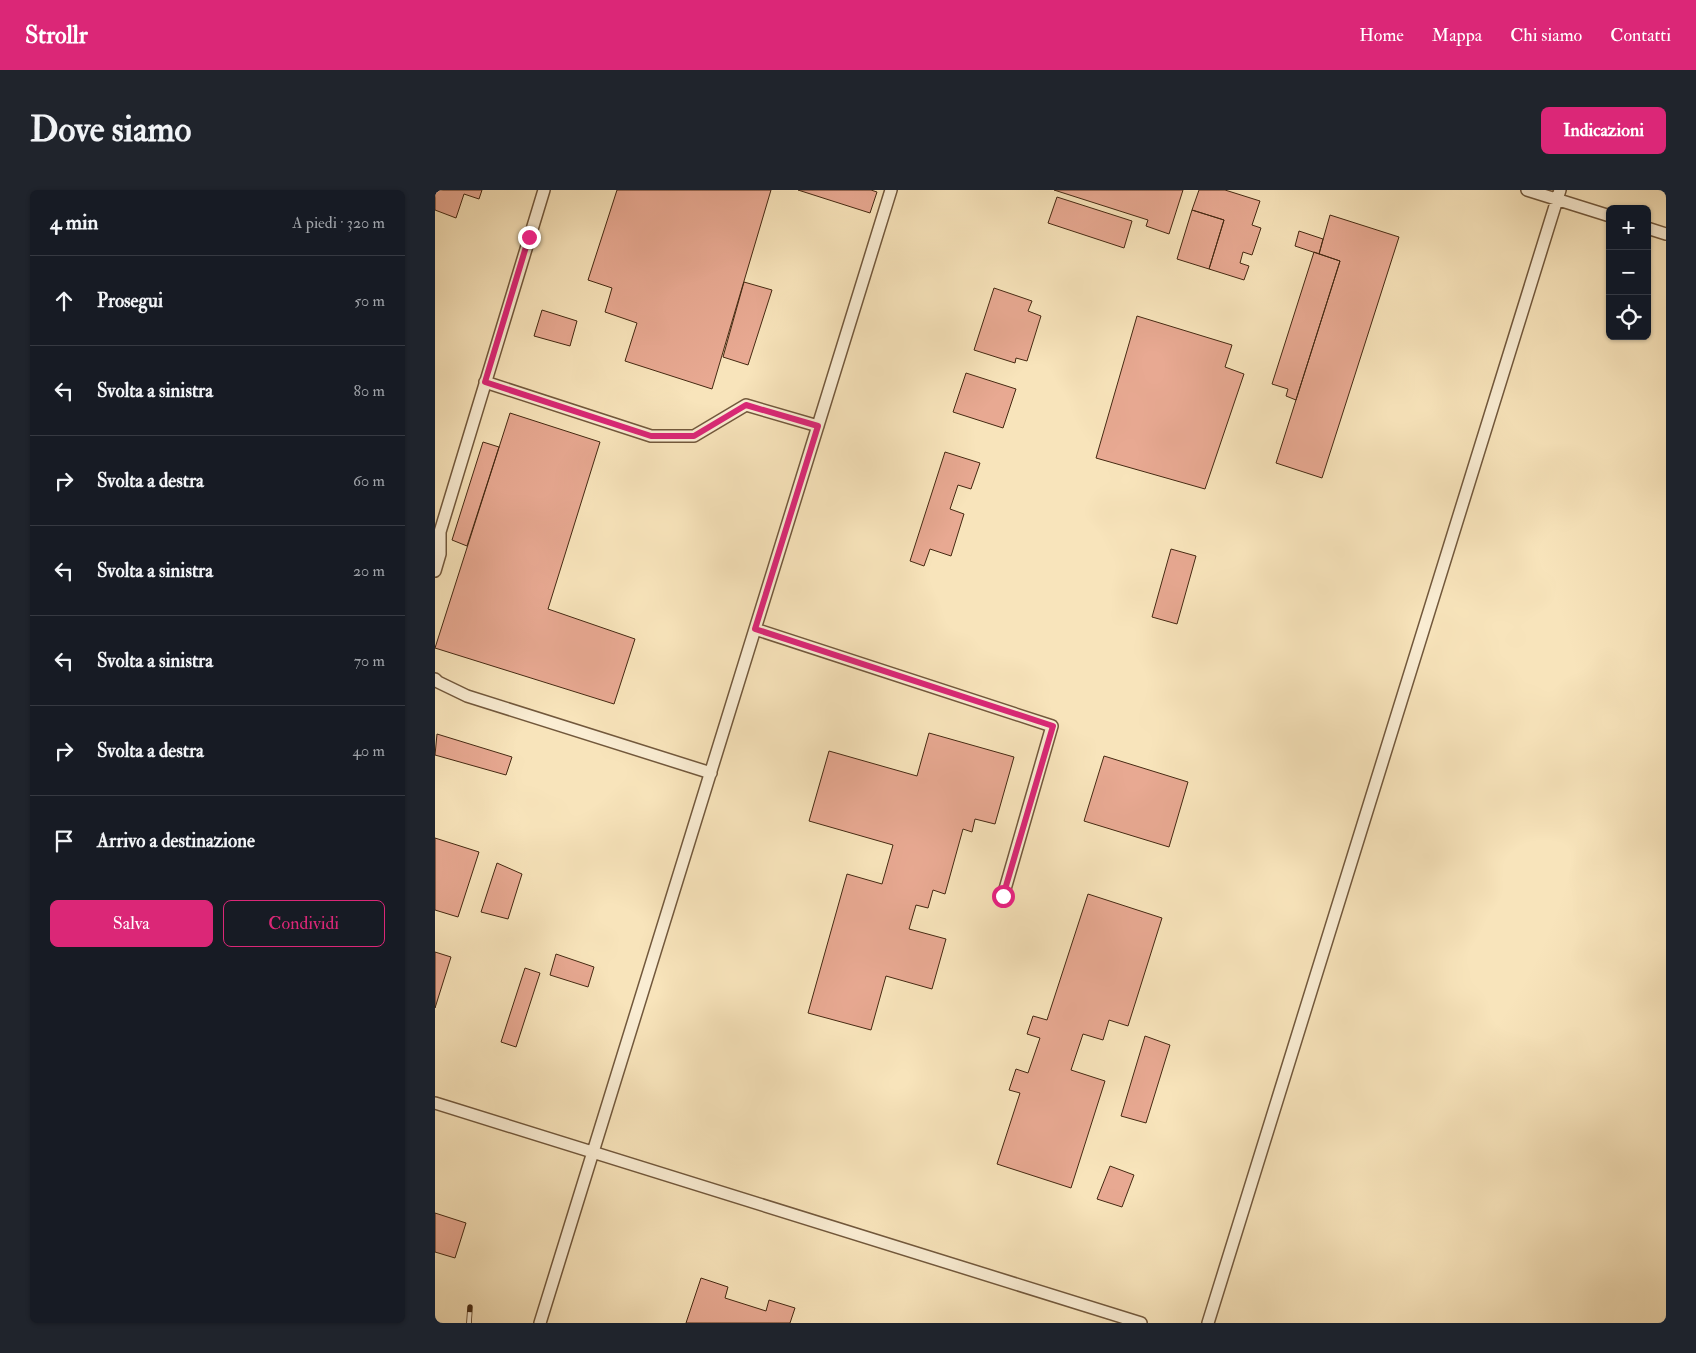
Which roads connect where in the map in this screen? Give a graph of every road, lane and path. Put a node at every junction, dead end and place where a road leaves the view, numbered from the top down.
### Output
1 (544, 190) edge
2 (891, 190) edge
3 (1527, 190) edge
4 (1559, 195) edge
5 (1606, 214) edge
6 (1651, 229) edge
7 (1666, 234) edge
8 (485, 382) junction
9 (818, 426) junction
10 (437, 531) edge
11 (435, 571) edge
12 (755, 629) junction
13 (435, 679) edge
14 (711, 773) junction
15 (1003, 896) dead end
16 (435, 1103) edge
17 (593, 1152) junction
18 (540, 1323) edge
19 (1141, 1323) edge
20 (1208, 1323) edge

1 - 8 lane
2 - 9 lane
3 - 4 lane
4 - 5 lane
4 - 20 lane
6 - 7 lane
8 - 9 lane
8 - 10 lane
9 - 12 lane
10 - 11 lane
12 - 14 lane
12 - 15 lane
13 - 14 lane
14 - 17 lane
16 - 17 lane
17 - 18 lane
17 - 19 lane

